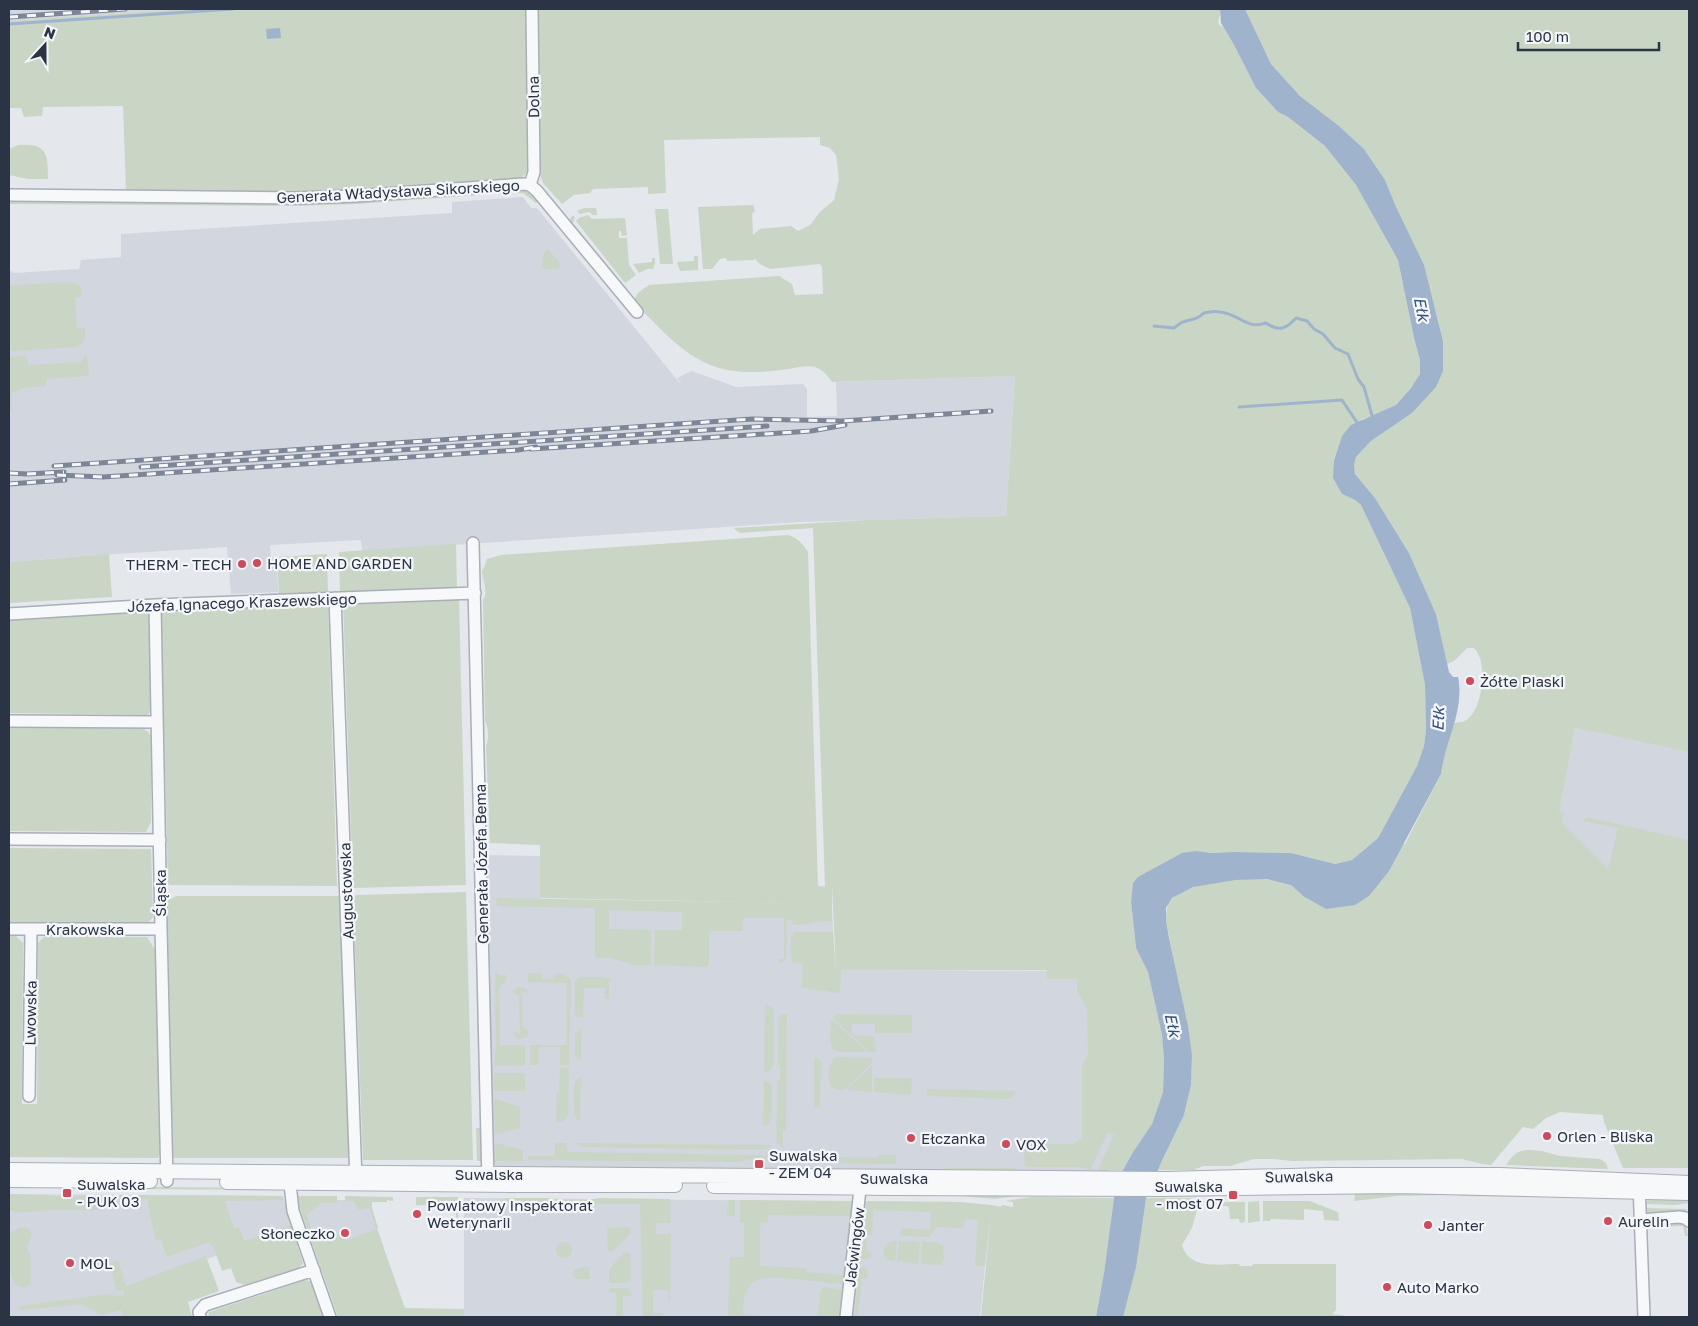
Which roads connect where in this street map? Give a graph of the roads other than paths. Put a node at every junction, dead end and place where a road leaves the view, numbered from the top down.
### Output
1 (532, 9) edge
2 (530, 185) junction
3 (9, 195) edge
4 (637, 312) dead end
5 (473, 544) dead end
6 (475, 593) junction
7 (335, 598) junction
8 (155, 605) junction
9 (9, 614) edge
10 (9, 721) edge
11 (157, 722) junction
12 (9, 839) edge
13 (160, 840) junction
14 (9, 929) edge
15 (31, 929) junction
16 (161, 929) junction
17 (29, 1096) dead end
18 (9, 1170) edge
19 (167, 1176) junction
20 (289, 1178) junction
21 (356, 1178) junction
22 (488, 1179) junction
23 (9, 1180) edge
24 (861, 1182) junction
25 (1689, 1183) edge
26 (1639, 1186) junction
27 (1689, 1193) edge
28 (1640, 1220) junction
29 (1689, 1221) edge
30 (314, 1270) junction
31 (200, 1317) edge
32 (330, 1317) edge
33 (846, 1317) edge
34 (1644, 1317) edge

1 - 2 street, Dolna
2 - 3 street, Generała Władysława Sikorskiego
2 - 4 street, Generała Władysława Sikorskiego
5 - 6 street, Generała Józefa Bema
6 - 7 street, Józefa Ignacego Kraszewskiego
6 - 22 street, Generała Józefa Bema
7 - 8 street, Józefa Ignacego Kraszewskiego
7 - 21 street, Augustowska
8 - 9 street, Józefa Ignacego Kraszewskiego
8 - 11 street, Śląska
10 - 11 street
11 - 13 street, Śląska
12 - 13 street
13 - 16 street, Śląska
14 - 15 street, Krakowska
15 - 16 street, Krakowska
15 - 17 street, Lwowska
16 - 19 street, Śląska
18 - 19 street, Suwalska
19 - 20 street, Suwalska
19 - 23 street, Suwalska
20 - 21 street, Suwalska
20 - 30 street
21 - 22 street, Suwalska
22 - 24 street, Suwalska
24 - 26 street, Suwalska
24 - 33 street, Jaćwingów
25 - 26 street, Suwalska
26 - 27 street, Suwalska
26 - 28 street
28 - 29 street
28 - 34 street
30 - 31 street
30 - 32 street

